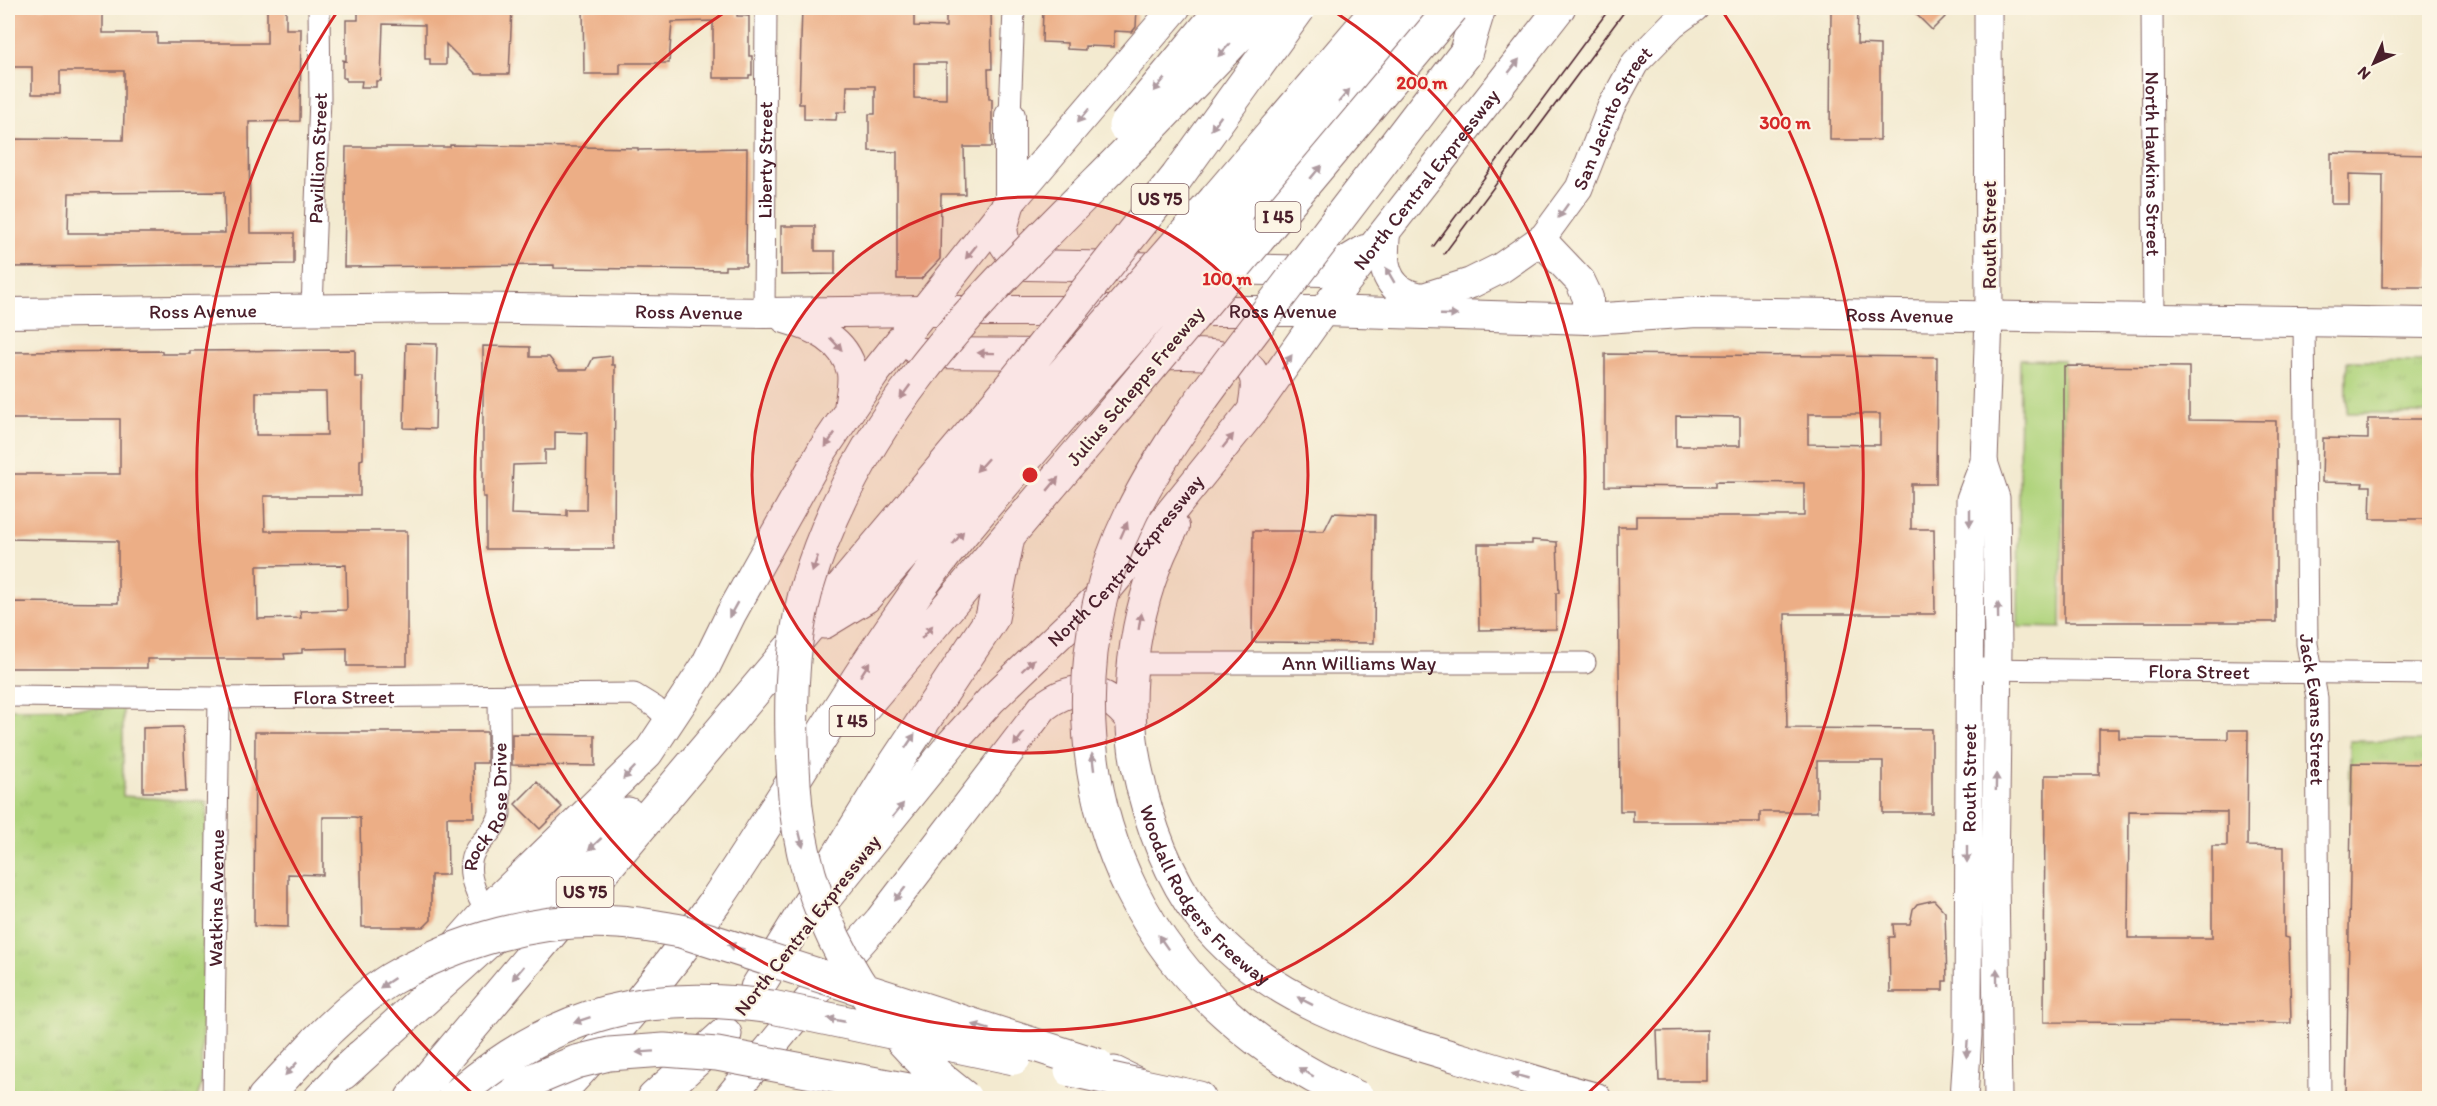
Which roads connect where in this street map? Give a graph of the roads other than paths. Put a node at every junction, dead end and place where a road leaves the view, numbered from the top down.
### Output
1 (319, 8) edge
2 (766, 8) edge
3 (1014, 8) edge
4 (1174, 8) edge
5 (1223, 8) edge
6 (1264, 8) edge
7 (1299, 8) edge
8 (1380, 8) edge
9 (1417, 8) edge
10 (1452, 8) edge
11 (1479, 8) edge
12 (1560, 8) edge
13 (1695, 8) edge
14 (1988, 8) edge
15 (2152, 8) edge
16 (1010, 116) junction
17 (1061, 142) junction
18 (1010, 202) junction
19 (1226, 209) junction
20 (1380, 238) junction
21 (1541, 240) junction
22 (1425, 299) junction
23 (980, 302) junction
24 (312, 308) junction
25 (924, 311) junction
26 (1323, 311) junction
27 (8, 313) edge
28 (764, 313) junction
29 (1369, 313) junction
30 (1989, 317) junction
31 (1588, 319) junction
32 (2154, 320) junction
33 (2304, 322) junction
34 (2430, 323) edge
35 (874, 374) junction
36 (1035, 404) junction
37 (1253, 410) junction
38 (849, 411) junction
39 (1984, 462) junction
40 (1204, 471) junction
41 (1009, 536) junction
42 (1134, 663) junction
43 (1585, 663) dead end
44 (1969, 669) junction
45 (1998, 669) junction
46 (2312, 674) junction
47 (2430, 674) edge
48 (758, 686) junction
49 (8, 696) edge
50 (499, 696) junction
51 (219, 698) junction
52 (1130, 719) junction
53 (670, 721) junction
54 (750, 849) junction
55 (486, 911) junction
56 (757, 987) junction
57 (725, 1034) junction
58 (343, 1073) junction
59 (1139, 1085) junction
60 (458, 1095) edge
61 (213, 1098) edge
62 (264, 1098) edge
63 (320, 1098) edge
64 (412, 1098) edge
65 (554, 1098) edge
66 (654, 1098) edge
67 (677, 1098) edge
68 (729, 1098) edge
69 (951, 1098) edge
70 (965, 1098) edge
71 (1198, 1098) edge
72 (1358, 1098) edge
73 (1596, 1098) edge
74 (1964, 1098) edge
75 (1998, 1098) edge
76 (2320, 1098) edge

1 - 24 street, Pavillion Street
2 - 28 street, Liberty Street
3 - 16 street
4 -> 17 main road
5 -> 23 highway, bridge
6 -> 23 highway, bridge
7 -> 36 highway, US 75, bridge
8 - 19 highway
19 -> 9 highway
41 -> 10 highway, Julius Schepps Freeway / I 45, bridge
72 -> 11 highway, bridge
20 -> 12 main road, North Central Expressway
13 -> 21 street, San Jacinto Street
14 - 30 street, Routh Street
15 - 32 street, North Hawkins Street
16 - 17 main road
16 - 18 main road
17 - 18 main road
18 - 20 main road
18 -> 25 main road
19 - 36 highway, bridge
22 -> 20 main road
20 - 26 main road, North Central Expressway
21 - 22 main road, Ross Avenue
21 - 31 main road
22 - 29 main road, Ross Avenue
23 -> 70 highway, bridge
24 - 27 main road, Ross Avenue
24 - 28 main road, Ross Avenue
25 - 26 main road, Ross Avenue
25 - 28 main road, Ross Avenue
25 - 35 main road
26 - 29 main road, Ross Avenue
37 -> 26 main road, North Central Expressway
28 -> 38 main road
29 -> 31 main road, Ross Avenue
30 - 31 main road, Ross Avenue
30 - 32 main road, Ross Avenue
30 - 39 street, Routh Street
32 - 33 main road, Ross Avenue
33 - 34 main road, Ross Avenue
33 - 46 street, Jack Evans Street
37 -> 35 main road
35 - 38 main road
36 -> 48 highway, US 75
54 -> 36 highway
40 -> 37 main road, North Central Expressway
38 -> 53 main road
39 -> 44 street, Routh Street
45 -> 39 street, Routh Street
42 -> 40 main road, Woodall Rodgers Freeway
56 -> 40 main road, North Central Expressway
54 -> 41 highway, Julius Schepps Freeway / I 45
56 -> 41 highway
42 - 43 street, Ann Williams Way
42 - 52 main road, Woodall Rodgers Freeway
44 - 45 street, Flora Street
44 -> 74 street, Routh Street
45 - 46 street, Flora Street
75 -> 45 street, Routh Street
46 - 47 street, Flora Street
46 - 76 street, Jack Evans Street
48 -> 58 highway
48 -> 64 highway, US 75
49 - 51 street, Flora Street
50 - 51 street, Flora Street
50 - 53 street, Flora Street
50 - 55 street, Rock Rose Drive
51 - 61 street, Watkins Avenue
52 -> 68 main road
73 -> 52 main road, Woodall Rodgers Freeway
53 -> 55 main road
54 - 65 highway
55 - 58 main road
56 - 57 main road, North Central Expressway
57 - 66 highway
57 - 67 main road, North Central Expressway
58 - 63 main road
59 -> 60 highway, bridge
59 -> 62 highway, bridge
59 - 71 highway
69 -> 60 highway, bridge

